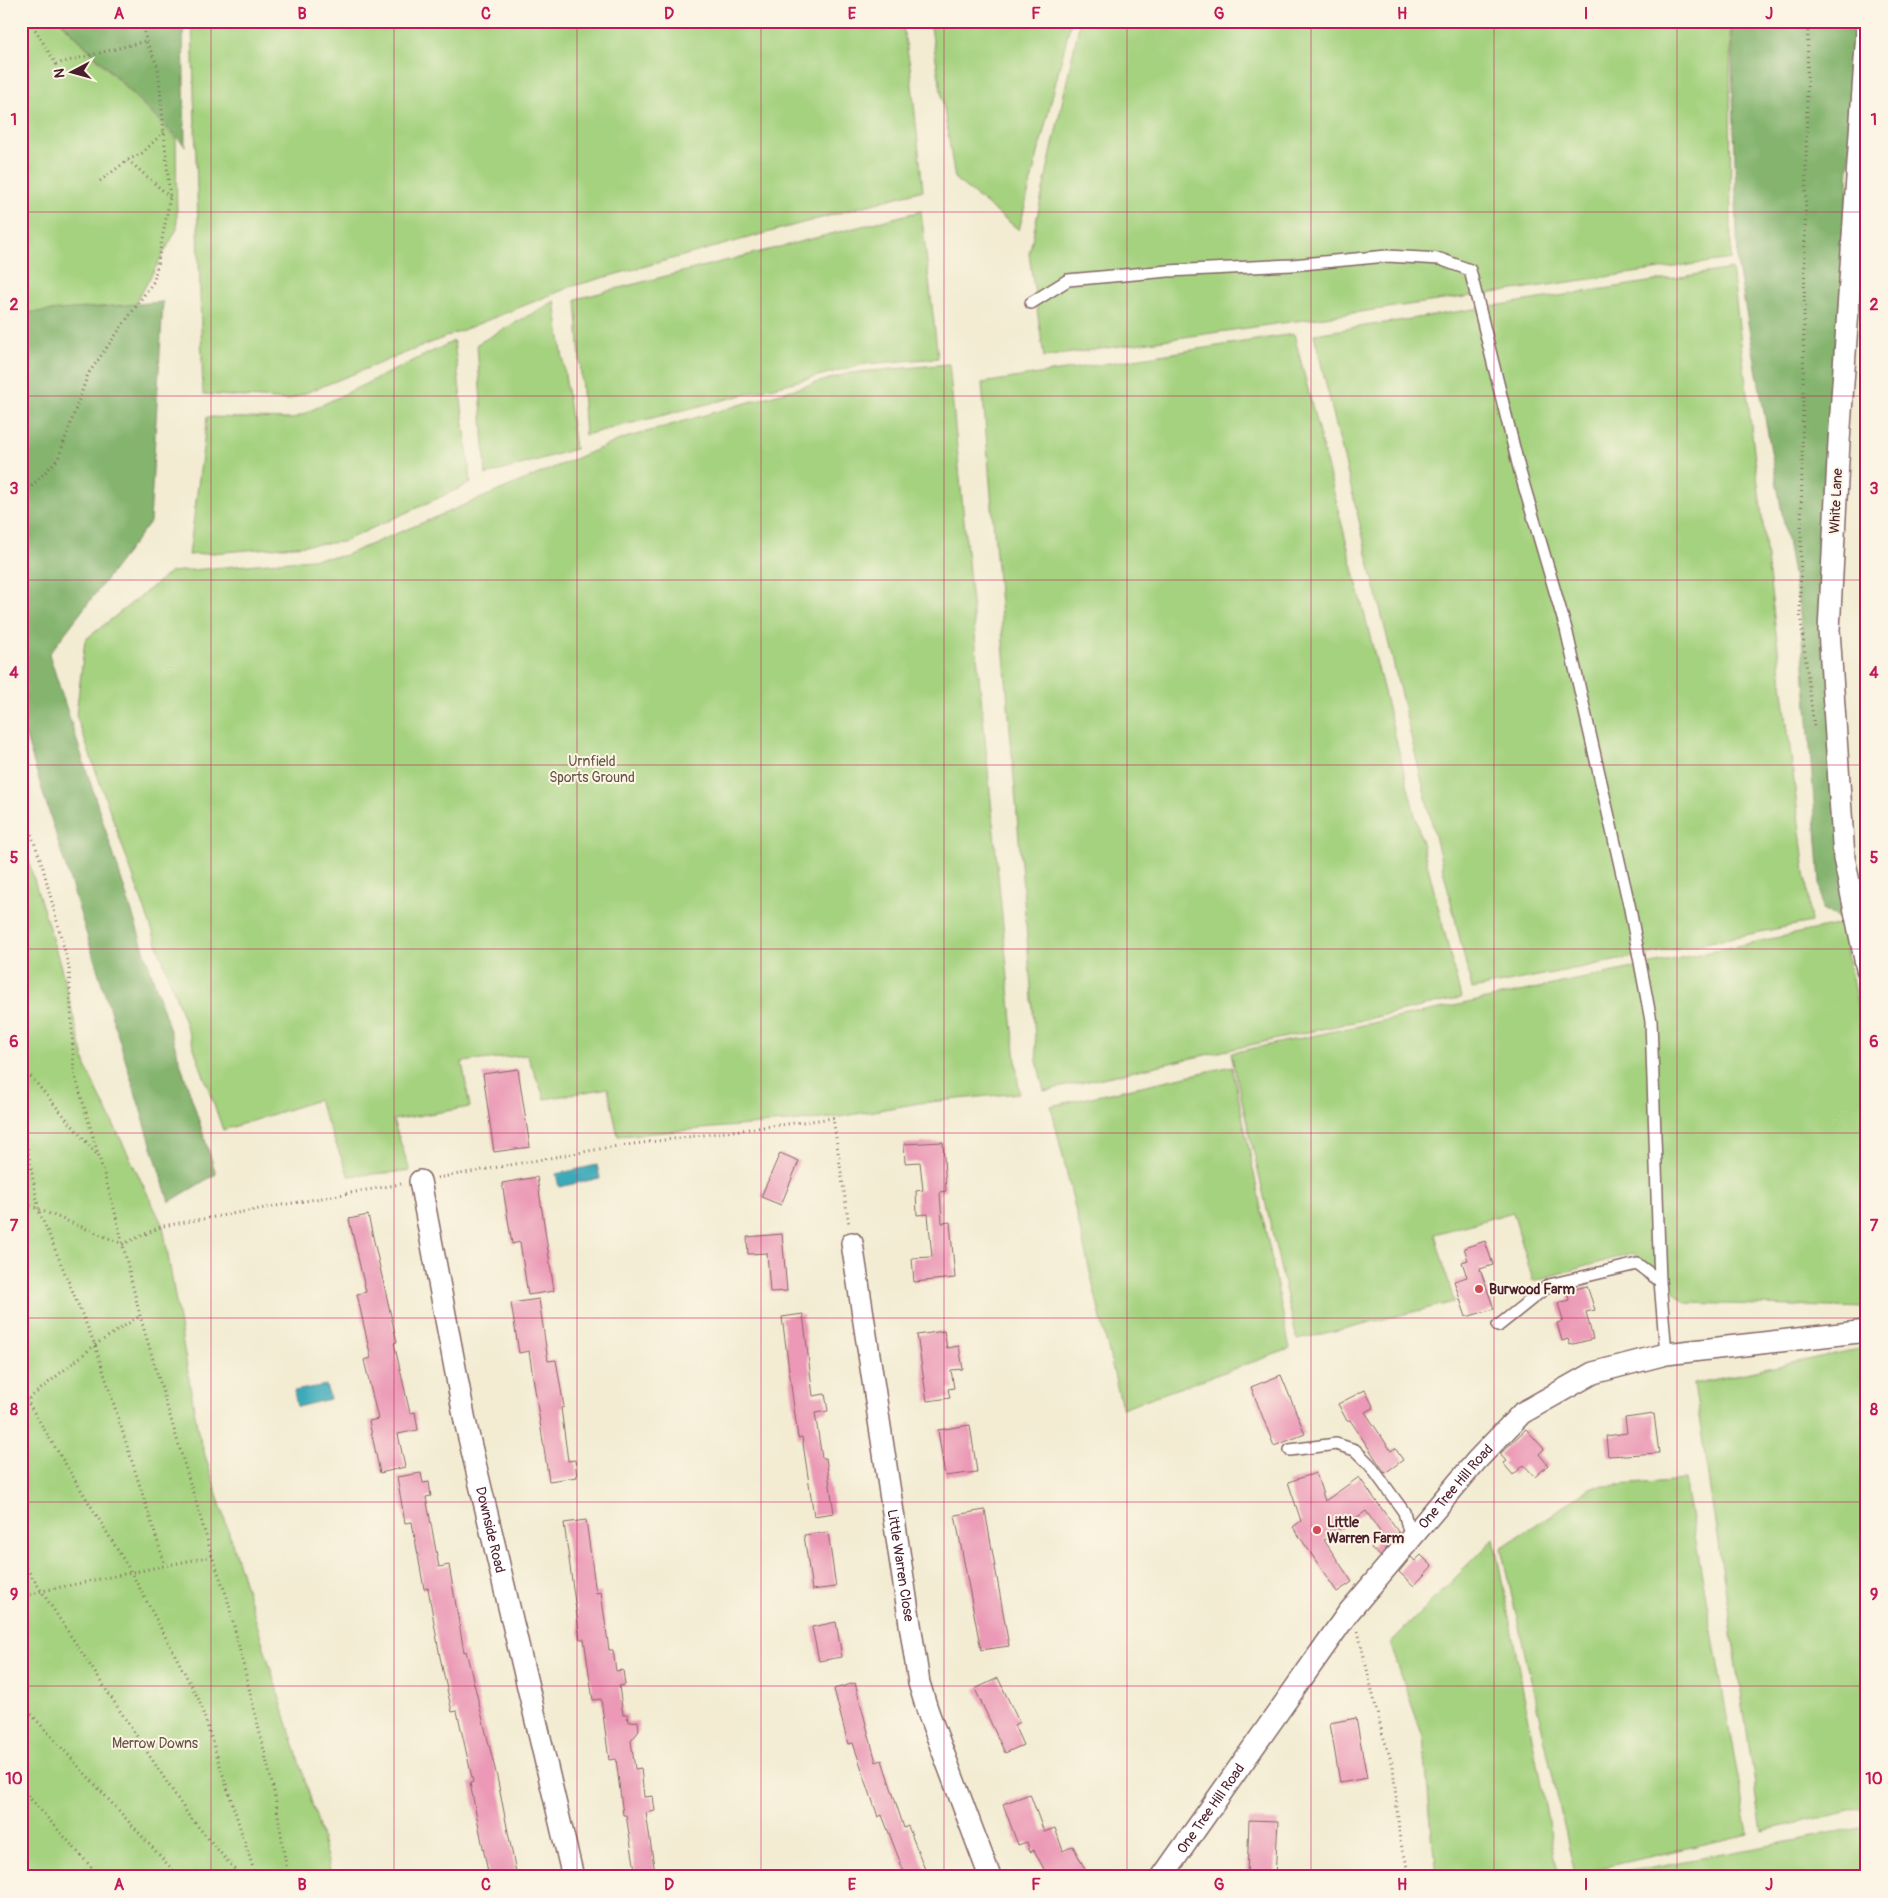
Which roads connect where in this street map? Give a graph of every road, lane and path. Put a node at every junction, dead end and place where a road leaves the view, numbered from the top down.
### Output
1 (30, 21) edge
2 (143, 21) edge
3 (1808, 21) edge
4 (1867, 31) edge
5 (146, 41) junction
6 (164, 132) junction
7 (128, 160) junction
8 (100, 181) dead end
9 (170, 198) junction
10 (1031, 303) dead end
11 (21, 497) edge
12 (1815, 735) dead end
13 (21, 806) edge
14 (1867, 969) edge
15 (21, 1065) edge
16 (21, 1114) edge
17 (100, 1159) junction
18 (420, 1181) junction
19 (21, 1202) edge
20 (40, 1211) junction
21 (852, 1243) joint
22 (123, 1244) junction
23 (1660, 1281) junction
24 (140, 1316) junction
25 (1498, 1326) dead end
26 (1867, 1332) edge
27 (95, 1345) junction
28 (1666, 1354) junction
29 (21, 1391) edge
30 (26, 1401) junction
31 (21, 1411) edge
32 (1290, 1450) dead end
33 (1411, 1539) junction
34 (212, 1556) junction
35 (21, 1560) edge
36 (165, 1565) junction
37 (131, 1572) junction
38 (42, 1591) junction
39 (21, 1598) edge
40 (1348, 1613) junction
41 (21, 1703) edge
42 (29, 1712) junction
43 (21, 1716) edge
44 (21, 1788) edge
45 (100, 1877) edge
46 (179, 1877) edge
47 (241, 1877) edge
48 (256, 1877) edge
49 (288, 1877) edge
50 (572, 1877) edge
51 (990, 1877) edge
52 (1162, 1877) edge
53 (1410, 1877) edge

1 - 5 path
2 - 5 path
3 - 12 path
4 - 14 street, White Lane
5 - 6 path
6 - 7 path
6 - 9 path
7 - 8 path
7 - 9 path
9 - 11 path
10 - 23 lane
13 - 17 path
15 - 17 path
16 - 20 path
17 - 22 path
18 - 21 path
18 - 22 path
18 - 50 street, Downside Road
19 - 20 path
20 - 22 path
20 - 27 path
21 - 51 street, Little Warren Close
22 - 24 path
23 - 25 lane
23 - 28 lane
24 - 27 path
24 - 34 path
26 - 28 street, One Tree Hill Road
27 - 30 path
27 - 36 path
28 - 33 street, One Tree Hill Road
29 - 30 path
30 - 31 path
30 - 37 path
32 - 33 lane
33 - 40 street, One Tree Hill Road
34 - 36 path
34 - 49 path
35 - 38 path
36 - 37 path
37 - 38 path
37 - 48 path
38 - 39 path
38 - 47 path
40 - 52 street, One Tree Hill Road
40 - 53 path
41 - 42 path
42 - 43 path
42 - 46 path
44 - 45 path

